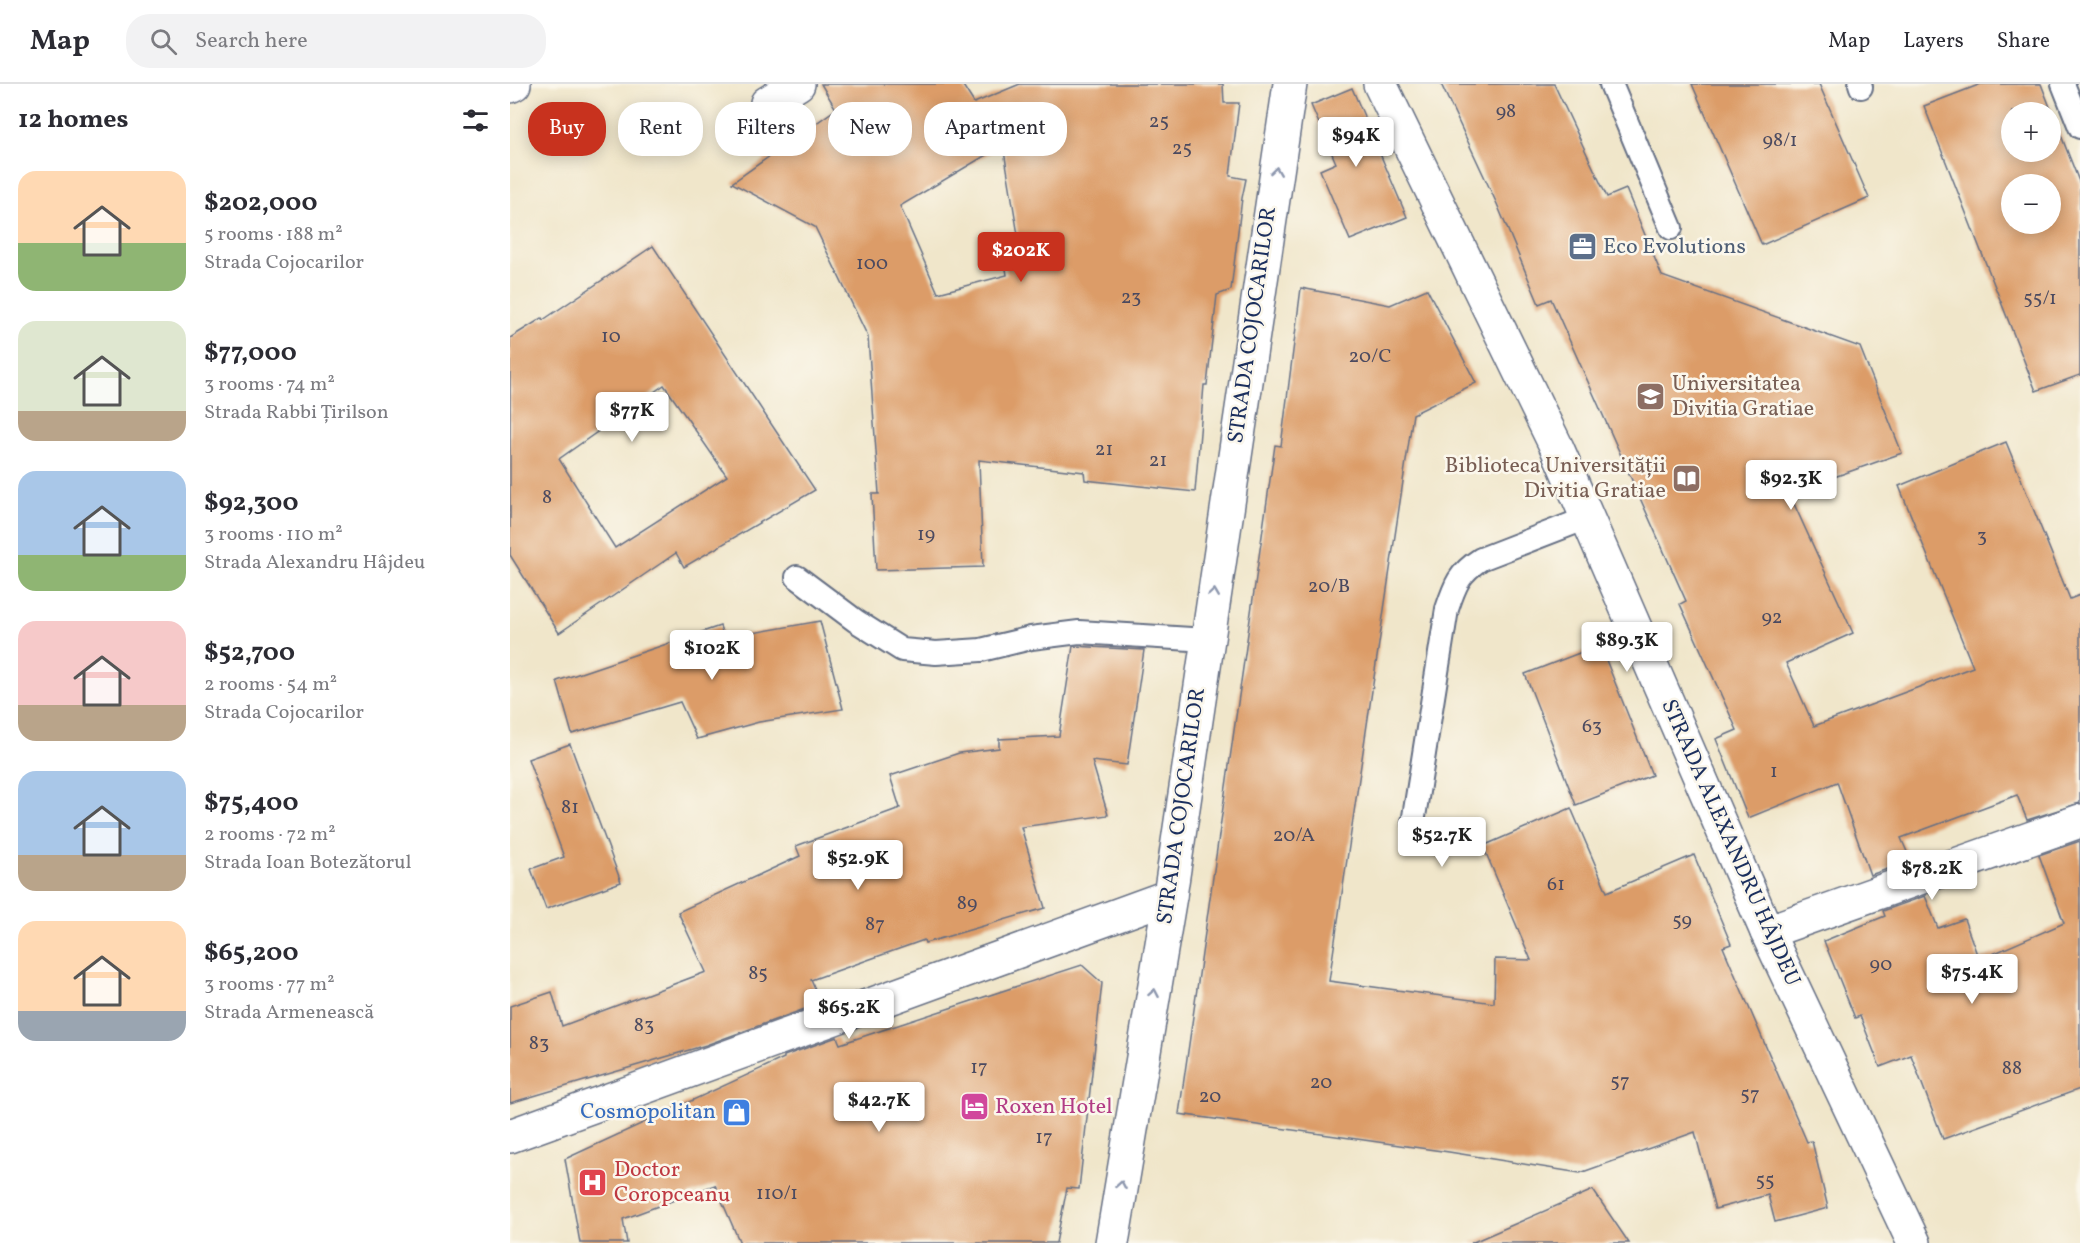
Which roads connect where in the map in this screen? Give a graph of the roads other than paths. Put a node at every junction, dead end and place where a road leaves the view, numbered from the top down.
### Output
1 (798, 84) edge
2 (1290, 84) edge
3 (1380, 84) edge
4 (1611, 84) edge
5 (2063, 84) edge
6 (769, 102) edge
7 (2080, 127) edge
8 (1671, 228) dead end
9 (1587, 518) junction
10 (797, 577) dead end
11 (1207, 640) junction
12 (2080, 821) edge
13 (1413, 823) dead end
14 (1170, 896) junction
15 (1767, 932) junction
16 (510, 1136) edge
17 (1112, 1243) edge
18 (1914, 1243) edge

1 - 6 street
11 -> 2 street, STRADA COJOCARILOR
3 - 9 street, STRADA ALEXANDRU HÂJDEU
4 - 8 lane
5 - 7 lane
9 - 13 lane
9 - 15 street, STRADA ALEXANDRU HÂJDEU
10 - 11 lane
11 - 14 street, STRADA COJOCARILOR
12 - 15 street
14 - 16 street
17 -> 14 street, STRADA COJOCARILOR
15 - 18 street, STRADA ALEXANDRU HÂJDEU

